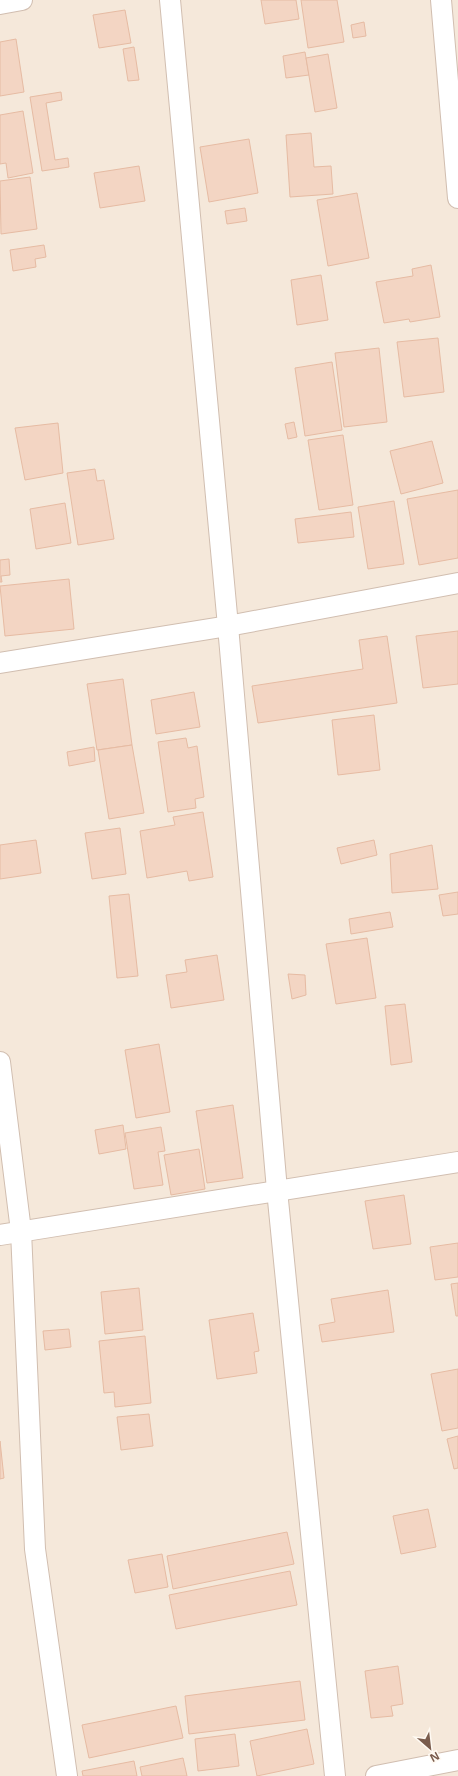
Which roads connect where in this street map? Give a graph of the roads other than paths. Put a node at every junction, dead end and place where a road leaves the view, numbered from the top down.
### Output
1 (22, 0) edge
2 (170, 0) edge
3 (441, 0) edge
4 (0, 4) edge
5 (458, 198) edge
6 (458, 583) edge
7 (228, 626) junction
8 (0, 664) edge
9 (0, 1062) edge
10 (458, 1162) edge
11 (277, 1190) junction
12 (21, 1231) junction
13 (0, 1235) edge
14 (449, 1766) edge
15 (67, 1776) edge
16 (335, 1776) edge
17 (376, 1776) edge

1 - 4 street
2 - 7 street
3 - 5 street
6 - 7 street
7 - 8 street
7 - 11 street
9 - 12 street
10 - 11 street
11 - 12 street
11 - 16 street
12 - 13 street
12 - 15 street
14 - 17 street

